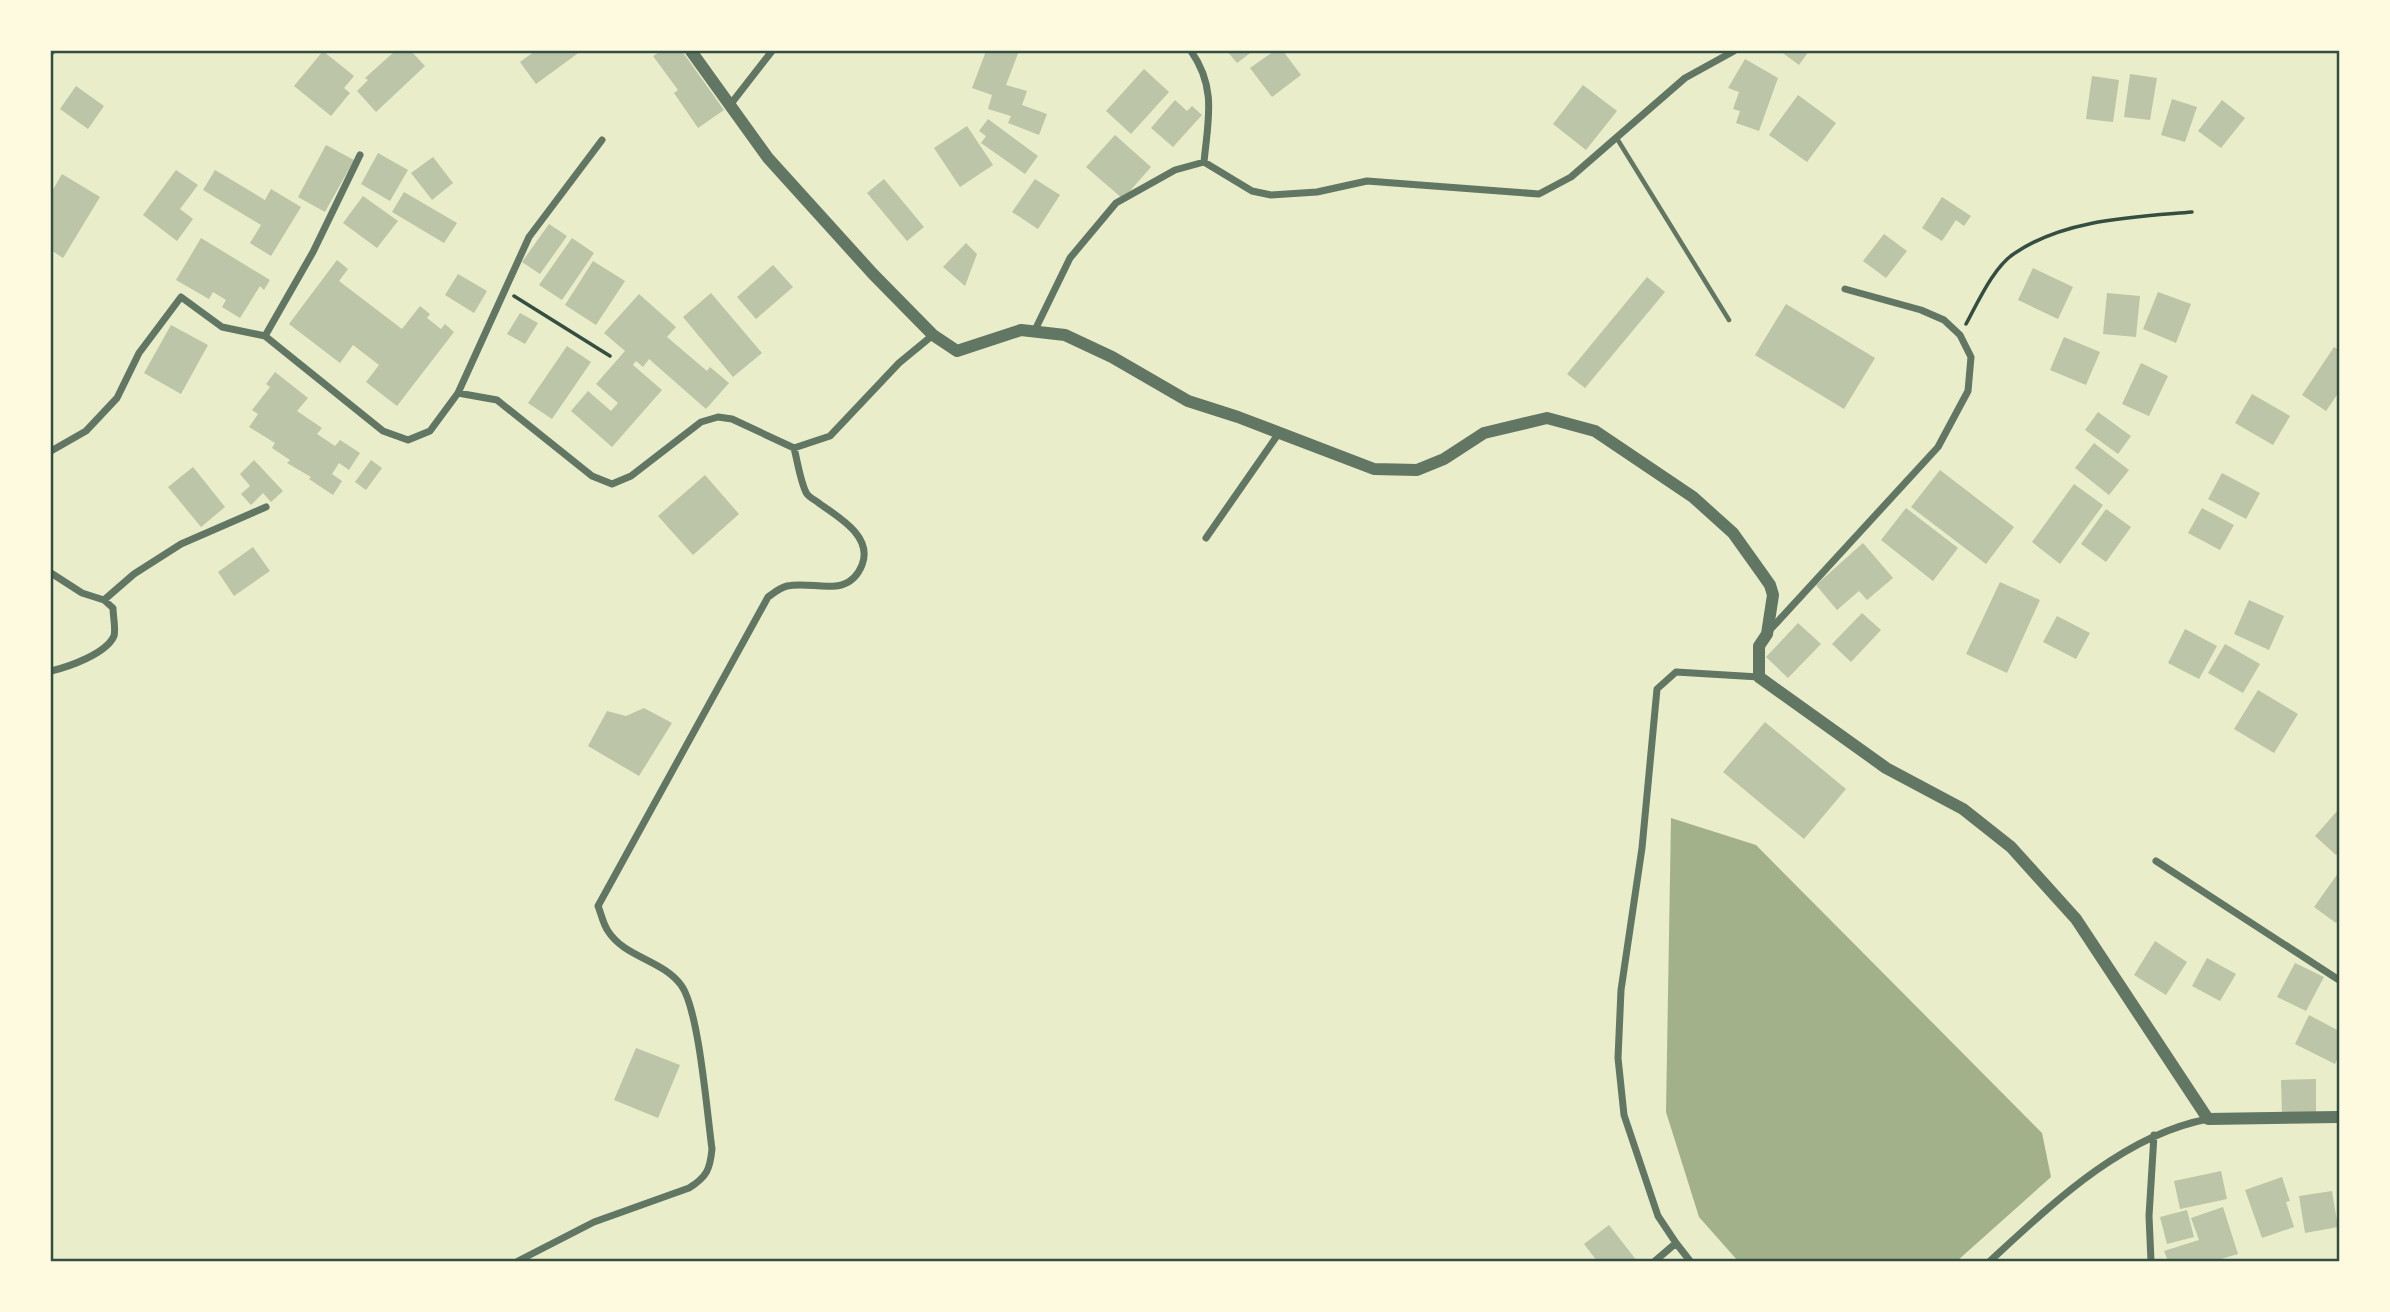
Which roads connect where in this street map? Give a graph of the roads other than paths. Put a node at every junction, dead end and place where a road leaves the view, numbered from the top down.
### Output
1 (691, 51) edge
2 (772, 51) edge
3 (1191, 51) edge
4 (1734, 51) edge
5 (730, 105) junction
6 (1616, 136) junction
7 (602, 140) dead end
8 (360, 155) dead end
9 (1205, 162) junction
10 (1845, 289) dead end
11 (1729, 320) dead end
12 (1034, 332) junction
13 (933, 335) junction
14 (265, 336) junction
15 (458, 393) junction
16 (1279, 433) junction
17 (794, 448) junction
18 (51, 451) edge
19 (266, 507) dead end
20 (1206, 538) dead end
21 (51, 573) edge
22 (104, 600) junction
23 (1767, 634) junction
24 (51, 671) edge
25 (1759, 677) junction
26 (2156, 861) dead end
27 (2339, 980) edge
28 (2339, 1116) edge
29 (2208, 1119) junction
30 (2154, 1135) junction
31 (1675, 1243) junction
32 (519, 1261) edge
33 (1655, 1261) edge
34 (1690, 1261) edge
35 (1990, 1261) edge
36 (2151, 1261) edge

1 - 5 street
2 - 5 street
3 - 9 street
4 - 6 street
5 - 13 street
6 - 9 street
6 - 11 lane
7 - 15 street
8 - 14 street
9 - 12 street
10 - 23 street
12 - 13 street
12 - 16 street
13 - 17 street
14 - 15 street
14 - 18 street
15 - 17 street
16 - 20 street
16 - 23 street
17 - 32 street
19 - 22 street
21 - 22 street
22 - 24 street
23 - 25 street
25 - 29 street
25 - 31 street
26 - 27 street
28 - 29 street
29 - 30 street
30 - 35 street
30 - 36 street
31 - 33 street
31 - 34 street

